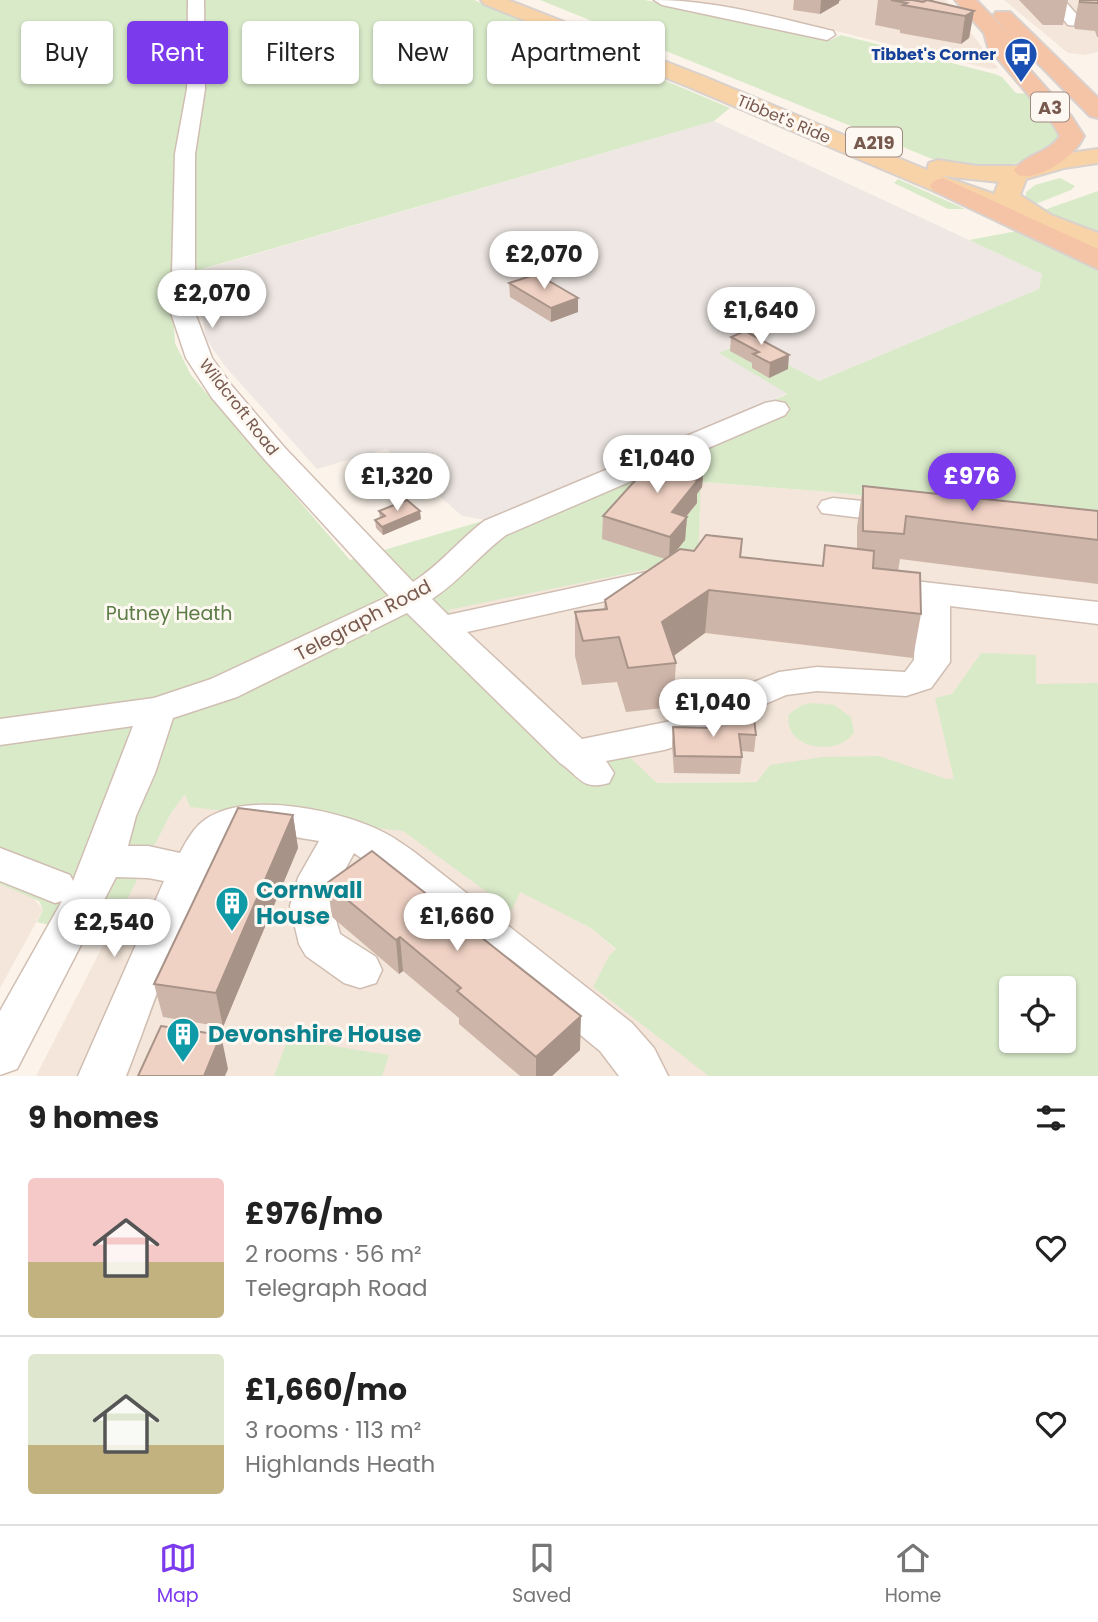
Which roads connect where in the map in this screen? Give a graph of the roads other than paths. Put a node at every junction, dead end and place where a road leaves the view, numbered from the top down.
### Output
1 (196, 0) edge
2 (525, 0) edge
3 (662, 0) edge
4 (965, 0) edge
5 (987, 0) edge
6 (500, 1) edge
7 (1058, 3) dead end
8 (1098, 23) edge
9 (994, 32) junction
10 (827, 35) dead end
11 (1027, 39) junction
12 (1098, 92) edge
13 (1094, 121) edge
14 (1098, 156) edge
15 (1022, 172) junction
16 (943, 186) junction
17 (1040, 218) junction
18 (1098, 243) edge
19 (1098, 260) edge
20 (775, 409) dead end
21 (833, 507) dead end
22 (926, 516) edge
23 (691, 573) edge
24 (854, 584) edge
25 (933, 594) junction
26 (411, 598) junction
27 (1098, 613) edge
28 (441, 627) junction
29 (157, 710) junction
30 (0, 732) edge
31 (344, 834) junction
32 (103, 861) junction
33 (0, 864) edge
34 (190, 871) junction
35 (55, 887) dead end
36 (360, 970) dead end
37 (0, 1055) edge
38 (102, 1076) edge
39 (644, 1076) edge

1 - 26 street, Wildcroft Road
2 - 15 main road, Tibbet's Ride / A219
3 - 10 street
4 - 9 highway, A3
5 - 11 highway, A3
6 - 16 main road, Tibbet's Ride / A219
7 - 8 street
9 - 13 highway, A3
9 - 15 highway, A3
11 - 12 highway, A3
11 - 13 highway, A3
14 - 15 main road, A219
15 - 17 main road, A219
16 - 17 main road, Tibbet's Ride / A219
16 - 19 highway
17 - 18 main road, A219
20 - 26 street, Telegraph Road
21 - 22 street
23 - 28 street
24 - 25 street
25 - 27 street
25 - 28 street, Wildcroft Road
26 - 28 street, Wildcroft Road
26 - 29 street, Telegraph Road
29 - 30 street, Telegraph Road
29 - 32 street
31 - 34 street
31 - 36 street
31 - 39 street
32 - 34 street
32 - 37 street
33 - 35 street
34 - 38 street

